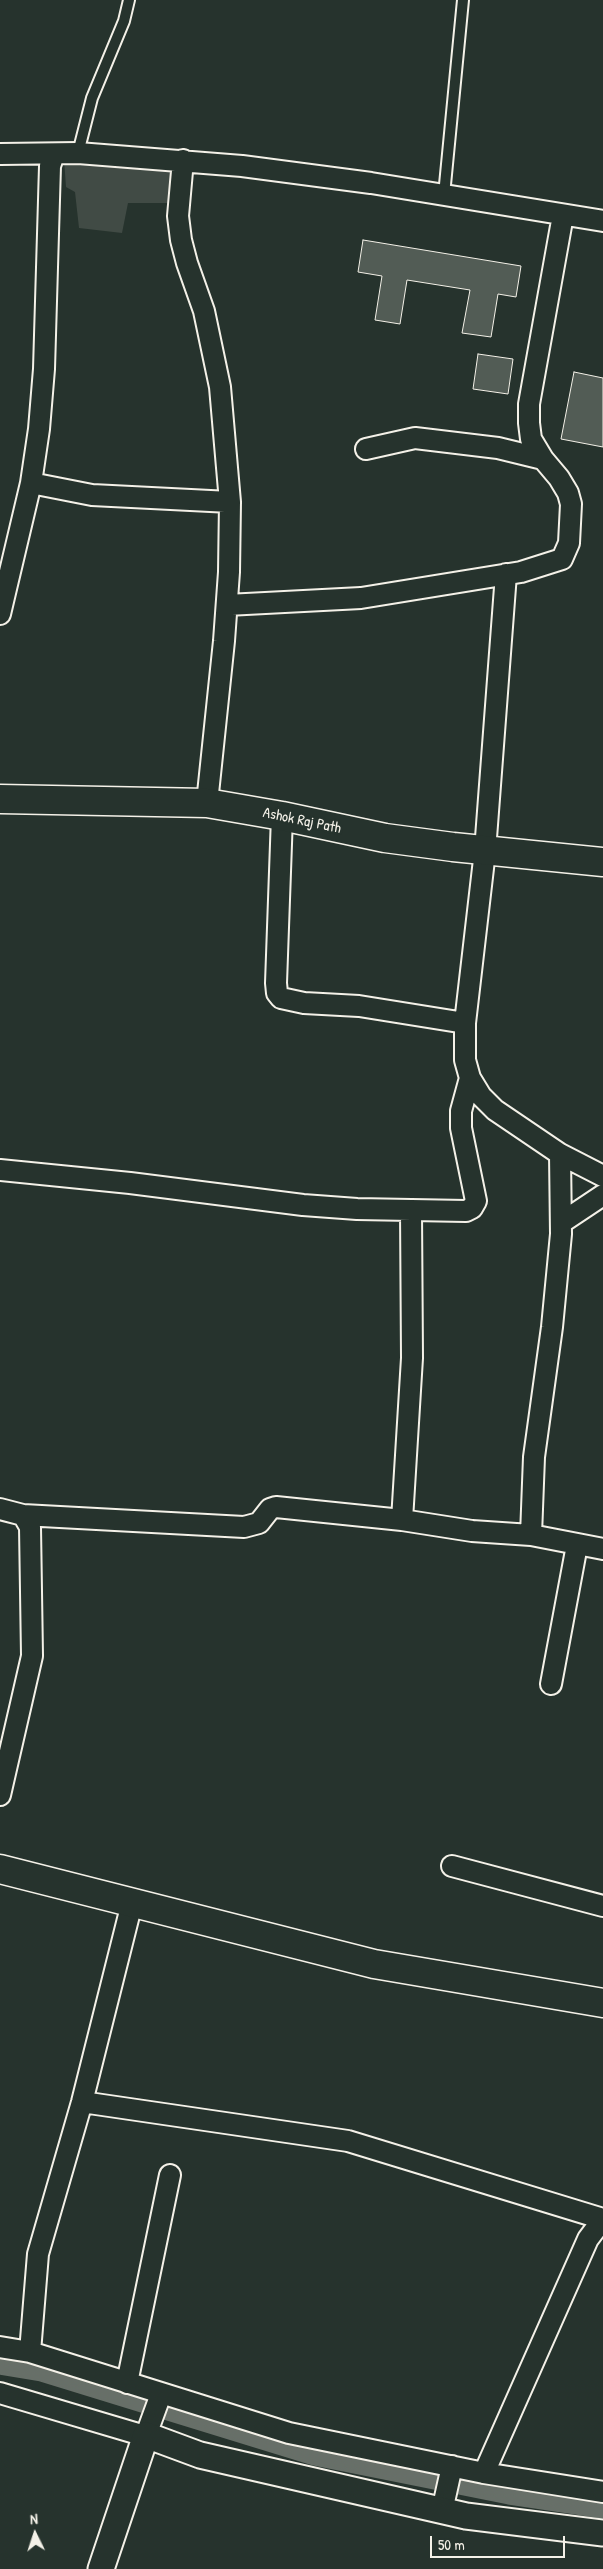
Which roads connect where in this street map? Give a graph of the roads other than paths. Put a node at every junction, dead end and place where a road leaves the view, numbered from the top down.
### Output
1 (463, 0) edge
2 (127, 2) edge
3 (78, 152) junction
4 (0, 154) edge
5 (54, 154) junction
6 (183, 160) junction
7 (444, 195) junction
8 (563, 215) junction
9 (603, 221) edge
10 (366, 449) dead end
11 (543, 459) junction
12 (31, 483) junction
13 (230, 502) junction
14 (506, 574) junction
15 (227, 605) junction
16 (0, 614) edge
17 (0, 799) edge
18 (207, 803) junction
19 (282, 816) junction
20 (485, 851) junction
21 (603, 862) edge
22 (465, 1022) junction
23 (470, 1078) junction
24 (560, 1154) junction
25 (0, 1170) edge
26 (603, 1176) edge
27 (603, 1195) edge
28 (411, 1210) junction
29 (562, 1223) junction
30 (0, 1509) edge
31 (22, 1515) junction
32 (402, 1520) junction
33 (531, 1535) junction
34 (578, 1545) junction
35 (603, 1549) edge
36 (551, 1684) dead end
37 (0, 1795) edge
38 (452, 1866) dead end
39 (0, 1869) edge
40 (132, 1903) junction
41 (603, 1906) edge
42 (603, 2003) edge
43 (82, 2102) junction
44 (170, 2175) dead end
45 (603, 2219) edge
46 (0, 2347) edge
47 (30, 2352) junction
48 (127, 2383) junction
49 (0, 2392) edge
50 (159, 2400) junction
51 (147, 2433) junction
52 (450, 2472) junction
53 (484, 2473) junction
54 (603, 2492) edge
55 (442, 2507) junction
56 (603, 2533) edge
57 (101, 2569) edge

1 - 7 lane
2 - 3 lane
3 - 5 street
3 - 6 street
4 - 5 street
5 - 12 street
6 - 7 street
6 - 13 street
7 - 8 street
8 - 9 street
8 - 11 street
10 - 11 street
11 - 14 street
12 - 13 street
12 - 16 street
13 - 15 street
14 - 15 street
14 - 20 street
15 - 18 street
17 - 18 main road, Ashok Raj Path
18 - 19 main road, Ashok Raj Path
19 - 20 main road, Ashok Raj Path
19 - 22 street
20 - 21 main road, Ashok Raj Path
20 - 22 street
22 - 23 street
23 - 24 street
23 - 28 street
24 - 26 street
24 - 29 street
25 - 28 street
27 - 29 street
28 - 32 street
29 - 33 street
30 - 31 street
31 - 32 street
31 - 37 street
32 - 33 street
33 - 34 street
34 - 35 street
34 - 36 street
38 - 41 street
39 - 40 main road
40 - 42 main road
40 - 43 street
43 - 45 street
43 - 47 street
44 - 48 street
45 - 53 street
46 - 47 street
47 - 48 street
48 - 50 street
49 - 51 street
50 - 51 street
50 - 52 street
51 - 55 street
51 - 57 street
52 - 53 street
52 - 55 street
53 - 54 street
55 - 56 street

